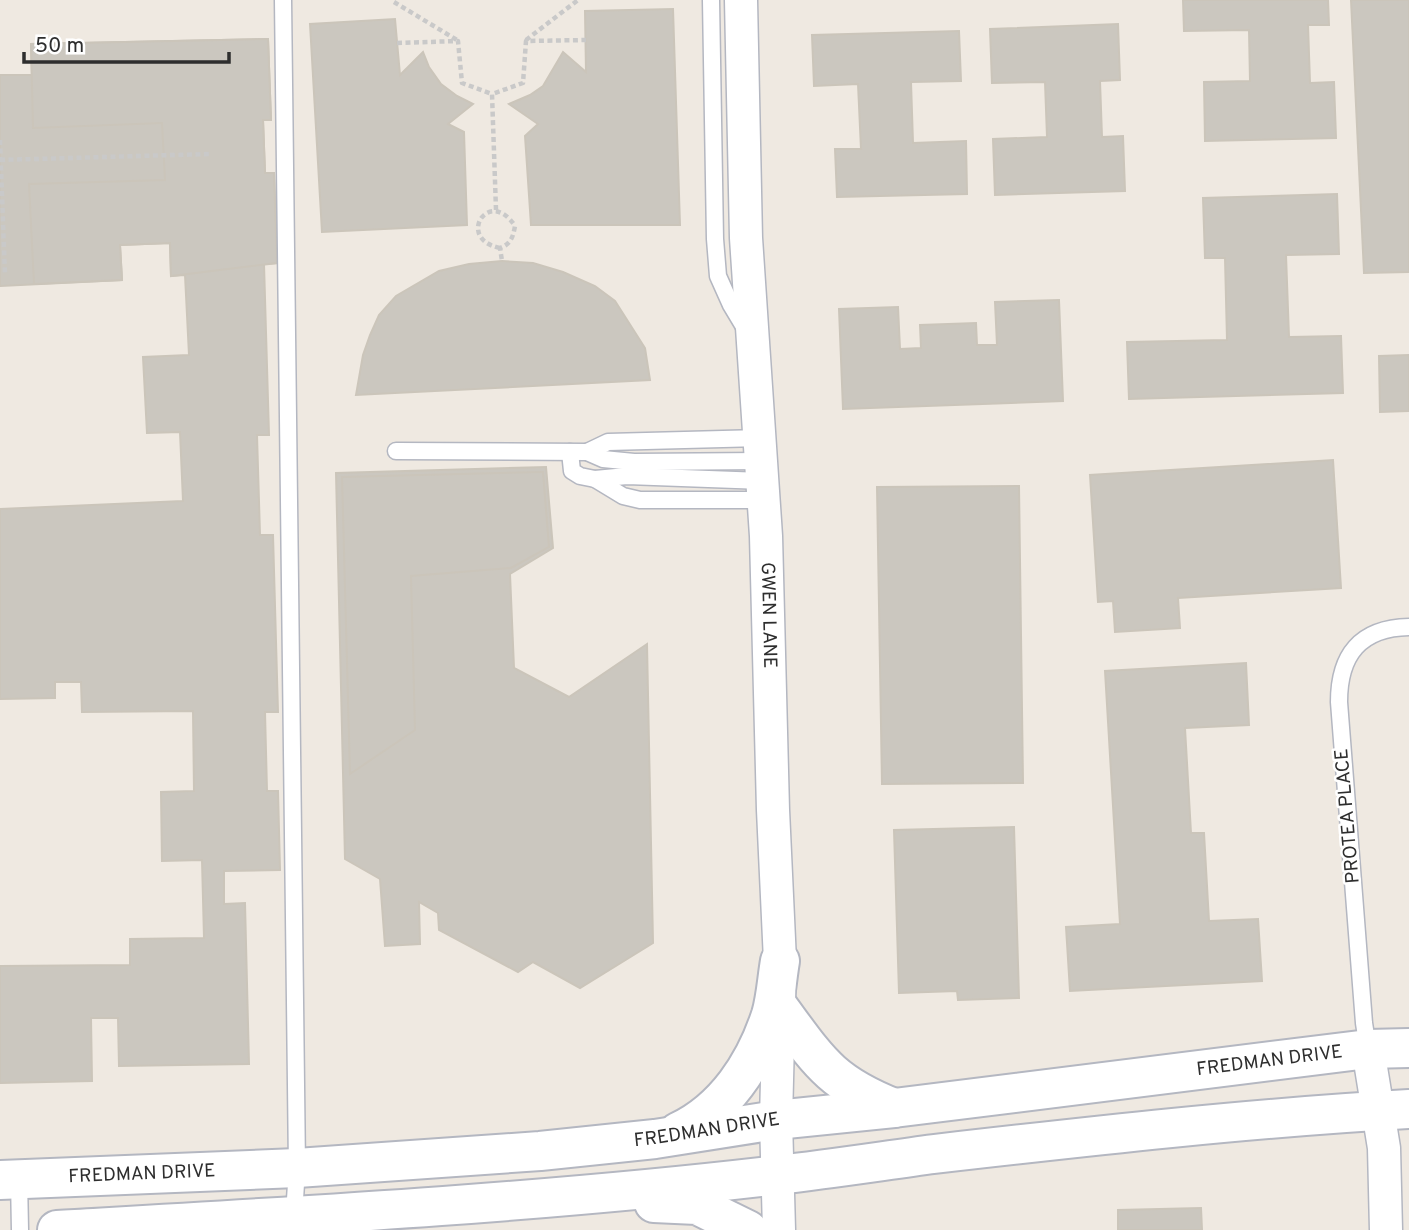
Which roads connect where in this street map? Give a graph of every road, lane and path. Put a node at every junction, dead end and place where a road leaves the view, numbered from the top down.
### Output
1 (283, 0) edge
2 (578, 0) edge
3 (711, 0) edge
4 (741, 0) edge
5 (394, 2) edge
6 (586, 40) dead end
7 (458, 41) junction
8 (526, 41) junction
9 (397, 43) dead end
10 (492, 94) junction
11 (0, 140) edge
12 (209, 154) dead end
13 (0, 160) edge
14 (496, 210) junction
15 (500, 248) junction
16 (502, 261) dead end
17 (5, 275) dead end
18 (755, 345) junction
19 (396, 451) dead end
20 (570, 452) junction
21 (587, 453) junction
22 (763, 470) junction
23 (595, 479) junction
24 (1409, 626) edge
25 (780, 961) junction
26 (779, 1009) junction
27 (1409, 1048) edge
28 (1368, 1049) junction
29 (894, 1108) junction
30 (1394, 1110) edge
31 (776, 1120) junction
32 (655, 1139) junction
33 (297, 1168) junction
34 (777, 1175) junction
35 (10, 1180) edge
36 (551, 1197) junction
37 (294, 1223) edge
38 (20, 1230) edge
39 (57, 1230) edge
40 (748, 1230) edge
41 (779, 1230) edge
42 (1386, 1230) edge

1 - 33 lane
2 - 8 path
3 - 18 lane
4 - 18 street, GWEN LANE
5 - 7 path
6 - 8 path
7 - 9 path
7 - 10 path
8 - 10 path
10 - 14 path
11 - 13 path
12 - 13 path
13 - 17 path
14 - 15 path
14 - 15 path
15 - 16 path
18 - 22 street, GWEN LANE
19 - 20 lane
20 - 21 lane
20 - 23 lane
21 - 22 lane
21 - 22 lane
22 - 23 lane
22 - 23 lane
22 - 25 street, GWEN LANE
24 - 28 lane, PROTEA PLACE
25 - 26 street, GWEN LANE
25 - 32 street
26 - 29 street
26 - 31 street, GWEN LANE
27 - 28 street, FREDMAN DRIVE
28 - 29 street, FREDMAN DRIVE
28 - 30 street
29 - 31 street, FREDMAN DRIVE
30 - 34 street
30 - 42 street
31 - 32 street, FREDMAN DRIVE
31 - 34 street, GWEN LANE
32 - 33 street, FREDMAN DRIVE
33 - 35 street, FREDMAN DRIVE
33 - 37 lane
34 - 36 street
34 - 41 street, GWEN LANE
35 - 38 lane
36 - 37 street
36 - 40 street
37 - 39 street

